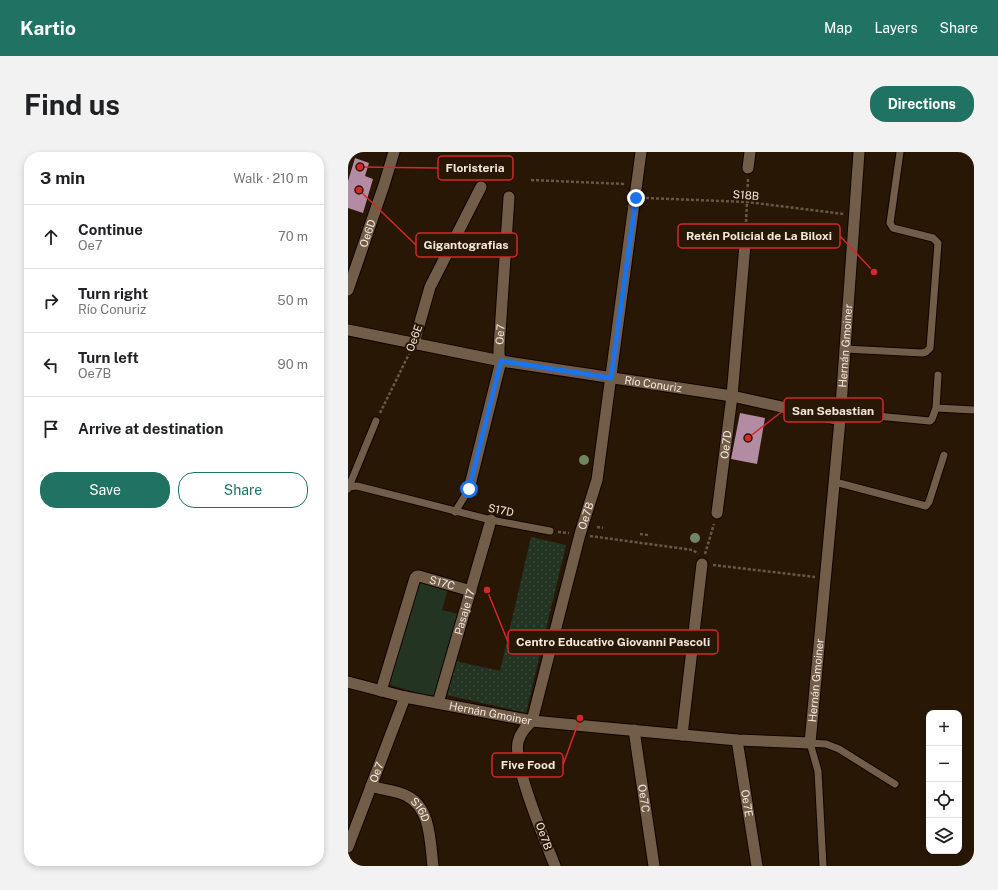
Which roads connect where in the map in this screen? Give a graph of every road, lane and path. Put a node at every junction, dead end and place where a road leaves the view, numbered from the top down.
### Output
1 (394, 152) edge
2 (641, 152) edge
3 (750, 152) edge
4 (859, 152) edge
5 (900, 152) edge
6 (748, 168) joint
7 (531, 180) dead end
8 (637, 184) junction
9 (481, 187) dead end
10 (509, 197) dead end
11 (636, 198) junction
12 (747, 202) junction
13 (854, 215) junction
14 (746, 233) joint
15 (348, 290) edge
16 (348, 330) edge
17 (414, 343) junction
18 (845, 349) junction
19 (501, 361) junction
20 (938, 375) dead end
21 (611, 378) junction
22 (732, 396) junction
23 (936, 408) junction
24 (974, 410) edge
25 (840, 417) junction
26 (376, 421) joint
27 (944, 455) dead end
28 (835, 482) junction
29 (348, 488) edge
30 (469, 489) joint
31 (455, 512) junction
32 (717, 513) joint
33 (490, 520) junction
34 (597, 527) dead end
35 (603, 528) dead end
36 (550, 531) joint
37 (580, 534) junction
38 (640, 534) dead end
39 (648, 535) dead end
40 (702, 564) junction
41 (826, 578) junction
42 (471, 591) junction
43 (348, 682) edge
44 (381, 691) junction
45 (405, 697) junction
46 (438, 703) junction
47 (532, 721) junction
48 (634, 730) junction
49 (682, 735) junction
50 (737, 740) junction
51 (810, 743) junction
52 (895, 784) dead end
53 (371, 786) junction
54 (348, 847) edge
55 (433, 866) edge
56 (555, 866) edge
57 (654, 866) edge
58 (757, 866) edge
59 (823, 866) edge

1 - 15 street, Oe6D
2 - 8 street, Oe7B
3 - 6 street
4 - 13 street, Hernán Gmoiner
5 - 18 lane
6 - 12 path
7 - 8 path
8 - 11 street, Oe7B
9 - 17 street, Oe6E
10 - 19 street, Oe7
11 - 12 path, S18B
11 - 21 street, Oe7B
12 - 13 path, S18B
12 - 14 path
13 - 18 street, Hernán Gmoiner
14 - 22 street, Oe7D
16 - 17 street, Río Conuriz
17 - 19 street, Río Conuriz
17 - 26 path, Oe6E
18 - 25 street, Hernán Gmoiner
19 - 21 street, Río Conuriz
19 - 30 street, Oe7
20 - 23 lane
21 - 22 street, Río Conuriz
21 - 37 street, Oe7B
22 - 25 street, Río Conuriz
22 - 32 street, Oe7D
23 - 24 lane
23 - 25 lane
25 - 28 street, Hernán Gmoiner
26 - 29 lane
27 - 28 lane
28 - 41 street, Hernán Gmoiner
29 - 31 lane, S17D
30 - 31 lane, Oe7
31 - 33 lane, S17D
32 - 40 path
33 - 36 lane, S17D
33 - 42 street, Pasaje 17
34 - 35 path
36 - 37 path
37 - 40 path
37 - 47 street, Oe7B
38 - 39 path
40 - 41 path
40 - 49 street
41 - 51 street, Hernán Gmoiner
42 - 44 street, S17C
42 - 46 street, Pasaje 17
43 - 44 street, Hernán Gmoiner
44 - 45 street, Hernán Gmoiner
45 - 46 street, Hernán Gmoiner
45 - 53 street, Oe7
46 - 47 street, Hernán Gmoiner
47 - 48 street, Hernán Gmoiner
47 - 56 street, Oe7B
48 - 49 street, Hernán Gmoiner
48 - 57 street, Oe7C
49 - 50 street, Hernán Gmoiner
50 - 51 street, Hernán Gmoiner
50 - 58 street, Oe7E
51 - 52 lane
51 - 59 lane
53 - 54 street, Oe7
53 - 55 street, S16D

